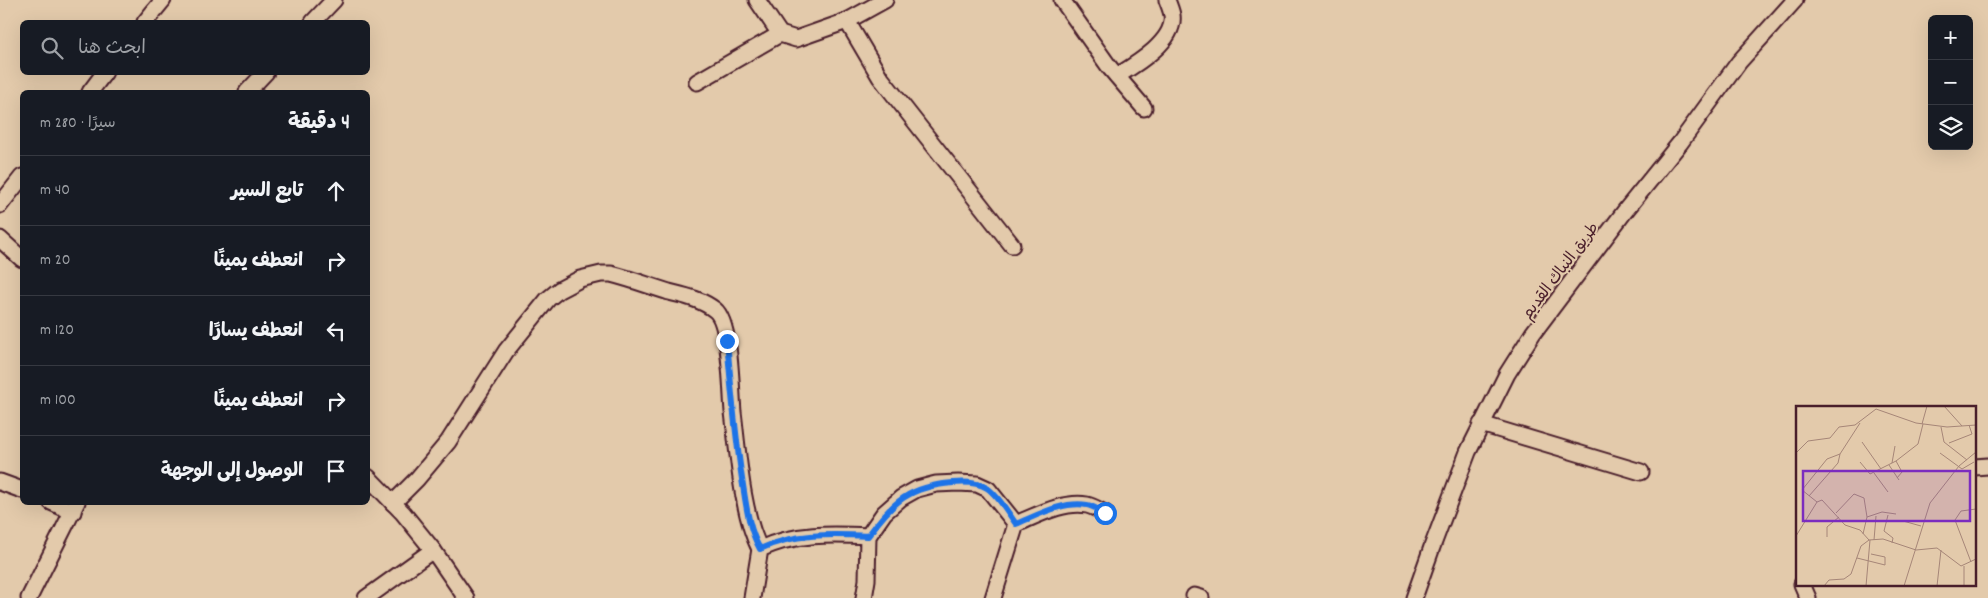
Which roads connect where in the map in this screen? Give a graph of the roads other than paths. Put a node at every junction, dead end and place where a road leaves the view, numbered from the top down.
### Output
1 (163, 0) edge
2 (334, 0) edge
3 (757, 0) edge
4 (885, 0) edge
5 (1062, 0) edge
6 (1167, 0) edge
7 (1795, 0) edge
8 (147, 20) edge
9 (315, 20) edge
10 (847, 21) junction
11 (780, 34) junction
12 (104, 75) edge
13 (263, 75) edge
14 (1117, 76) junction
15 (697, 82) dead end
16 (92, 90) edge
17 (249, 90) edge
18 (1144, 108) dead end
19 (20, 180) edge
20 (0, 205) edge
21 (0, 239) edge
22 (1012, 245) dead end
23 (20, 257) edge
24 (1481, 424) junction
25 (1641, 472) dead end
26 (370, 479) edge
27 (0, 482) edge
28 (20, 489) edge
29 (393, 503) junction
30 (75, 507) edge
31 (1105, 513) dead end
32 (1016, 524) junction
33 (868, 536) junction
34 (760, 549) junction
35 (433, 550) junction
36 (1803, 586) edge
37 (29, 598) edge
38 (366, 598) edge
39 (466, 598) edge
40 (752, 598) edge
41 (864, 598) edge
42 (993, 598) edge
43 (1414, 598) edge
44 (1808, 598) edge

1 - 8 street
2 - 9 street
3 - 11 street
4 - 10 street
5 - 14 street
6 - 14 street
7 - 24 street, طريق النباك القديم
10 - 11 street
10 - 22 street
11 - 15 street
12 - 16 street
13 - 17 street
14 - 18 street
19 - 20 street
21 - 23 street
24 - 25 street
24 - 43 street, طريق النباك القديم
26 - 29 street
27 - 28 street
29 - 34 street
29 - 35 street
30 - 37 street
31 - 32 street
32 - 33 street
32 - 42 street
33 - 34 street
33 - 41 street
34 - 40 street
35 - 38 street
35 - 39 street
36 - 44 street

